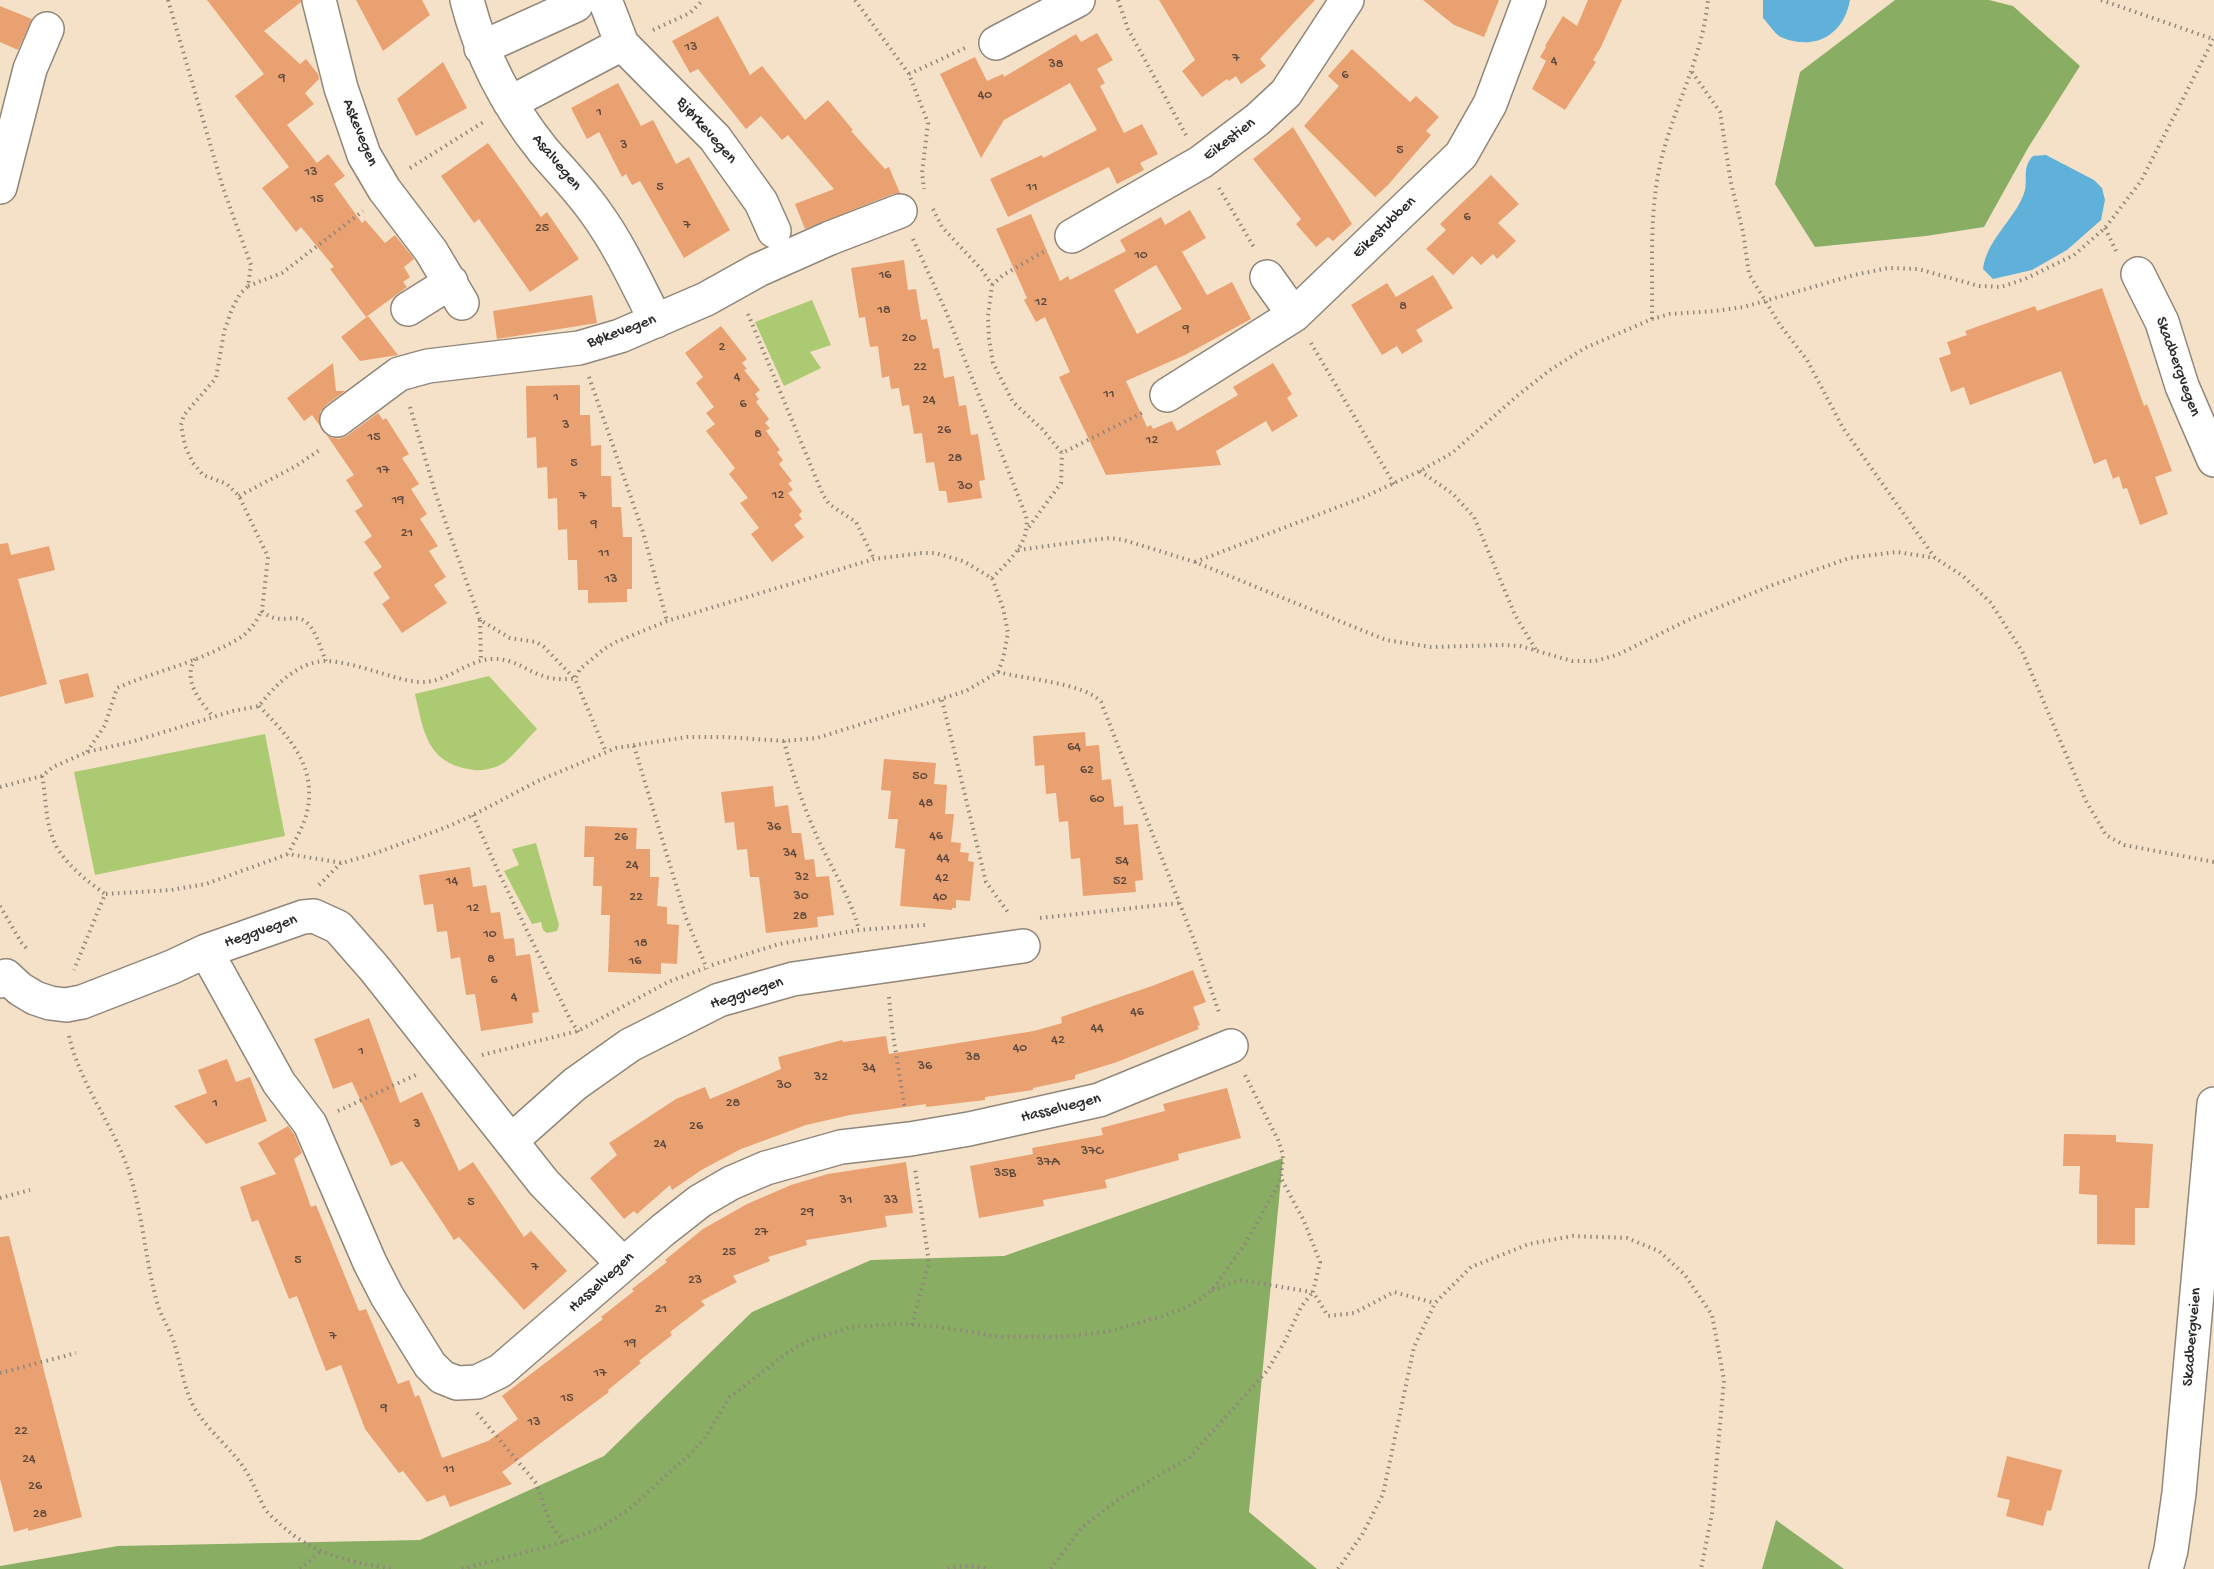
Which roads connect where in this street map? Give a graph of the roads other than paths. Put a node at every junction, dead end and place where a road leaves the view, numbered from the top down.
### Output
1 (319, 0) edge
2 (467, 0) edge
3 (1078, 0) edge
4 (1347, 0) edge
5 (1529, 0) edge
6 (591, 3) edge
7 (47, 29) dead end
8 (622, 44) junction
9 (982, 44) road end
10 (481, 48) junction
11 (510, 103) junction
12 (0, 187) edge
13 (914, 205) road end
14 (774, 231) dead end
15 (1072, 236) road end
16 (2138, 274) dead end
17 (1268, 277) dead end
18 (408, 309) dead end
19 (1294, 315) junction
20 (656, 321) junction
21 (1167, 395) road end
22 (337, 420) road end
23 (2214, 460) edge
24 (1023, 946) road end
25 (206, 951) junction
26 (2, 975) edge
27 (1231, 1046) road end
28 (2214, 1104) edge
29 (512, 1140) junction
30 (622, 1263) junction
31 (2166, 1569) edge

1 - 18 street, Askevegen
2 - 10 street, Asalvegen
3 - 9 street
4 - 15 street, Eikestien
5 - 19 street, Eikestubben
6 - 8 street, Bjørkevegen
6 - 10 street
7 - 12 street
8 - 11 street
8 - 14 street, Bjørkevegen
10 - 11 street, Asalvegen
11 - 20 street, Asalvegen
13 - 20 street, Bøkevegen
16 - 23 street, Skadbergvegen
17 - 19 street
19 - 21 street, Eikestubben
20 - 22 street, Bøkevegen
24 - 29 street, Heggvegen
25 - 26 street, Heggvegen
25 - 29 street, Heggvegen
25 - 30 street, Hasselvegen
27 - 30 street, Hasselvegen
28 - 31 street, Skadbergveien
29 - 30 street, Heggvegen

